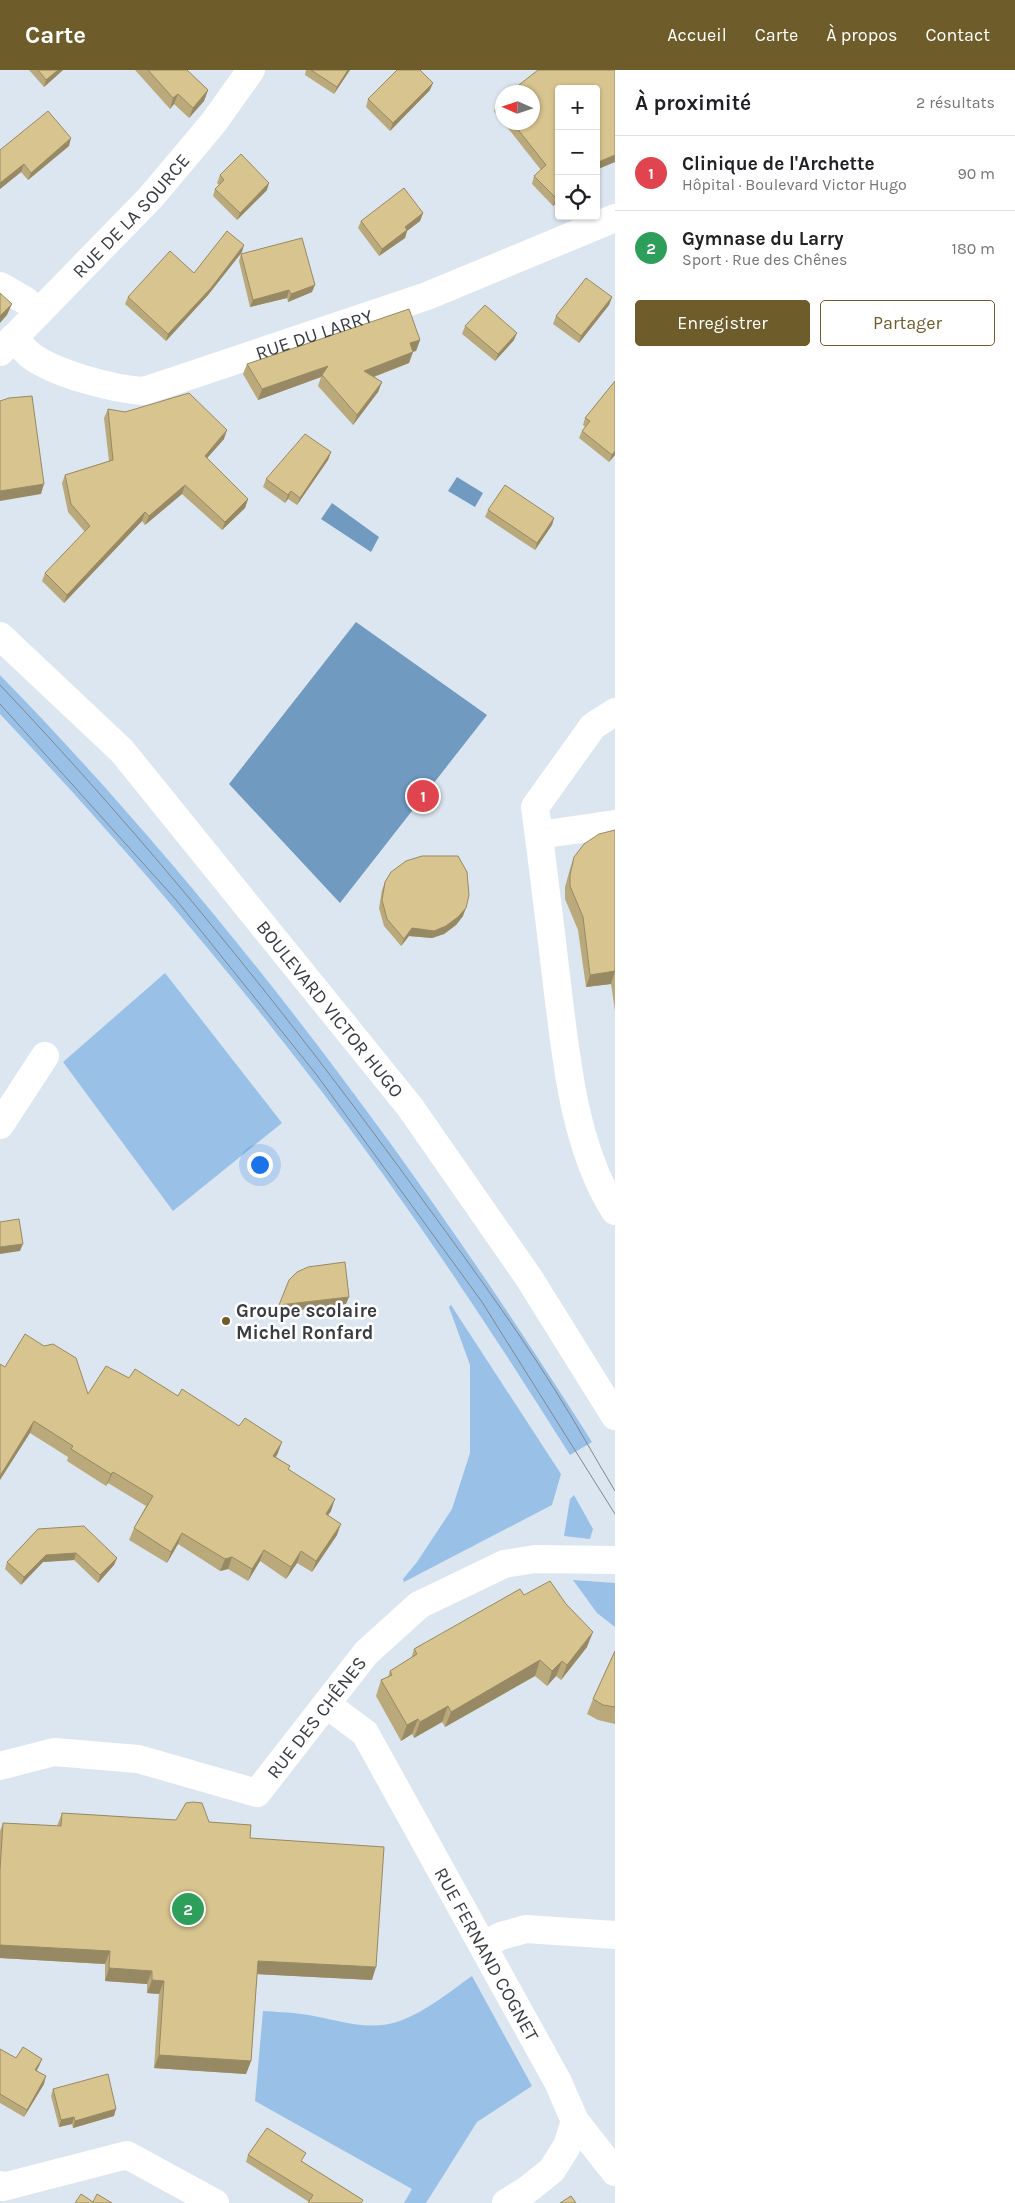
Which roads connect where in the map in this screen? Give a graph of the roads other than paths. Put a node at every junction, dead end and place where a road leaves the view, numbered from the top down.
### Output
1 (250, 70) edge
2 (615, 218) edge
3 (0, 286) edge
4 (38, 312) junction
5 (7, 345) edge
6 (0, 636) edge
7 (615, 712) edge
8 (615, 824) edge
9 (539, 835) junction
10 (45, 1056) dead end
11 (0, 1125) edge
12 (615, 1211) edge
13 (615, 1416) edge
14 (615, 1560) edge
15 (326, 1704) junction
16 (0, 1766) edge
17 (615, 1935) edge
18 (482, 1945) junction
19 (575, 2120) junction
20 (615, 2172) edge
21 (0, 2185) edge
22 (214, 2203) edge
23 (506, 2203) edge

1 - 4 street, RUE DE LA SOURCE
2 - 5 street, RUE DU LARRY
3 - 4 street
4 - 5 street, RUE DE LA SOURCE
6 - 13 street, BOULEVARD VICTOR HUGO
7 - 9 street
8 - 9 street
9 - 12 street
10 - 11 street
14 - 15 street, RUE DES CHÊNES
15 - 16 street, RUE DES CHÊNES
15 - 18 street, RUE FERNAND COGNET
17 - 18 street
18 - 19 street, RUE FERNAND COGNET
19 - 20 street, RUE FERNAND COGNET
19 - 23 street
21 - 22 street

